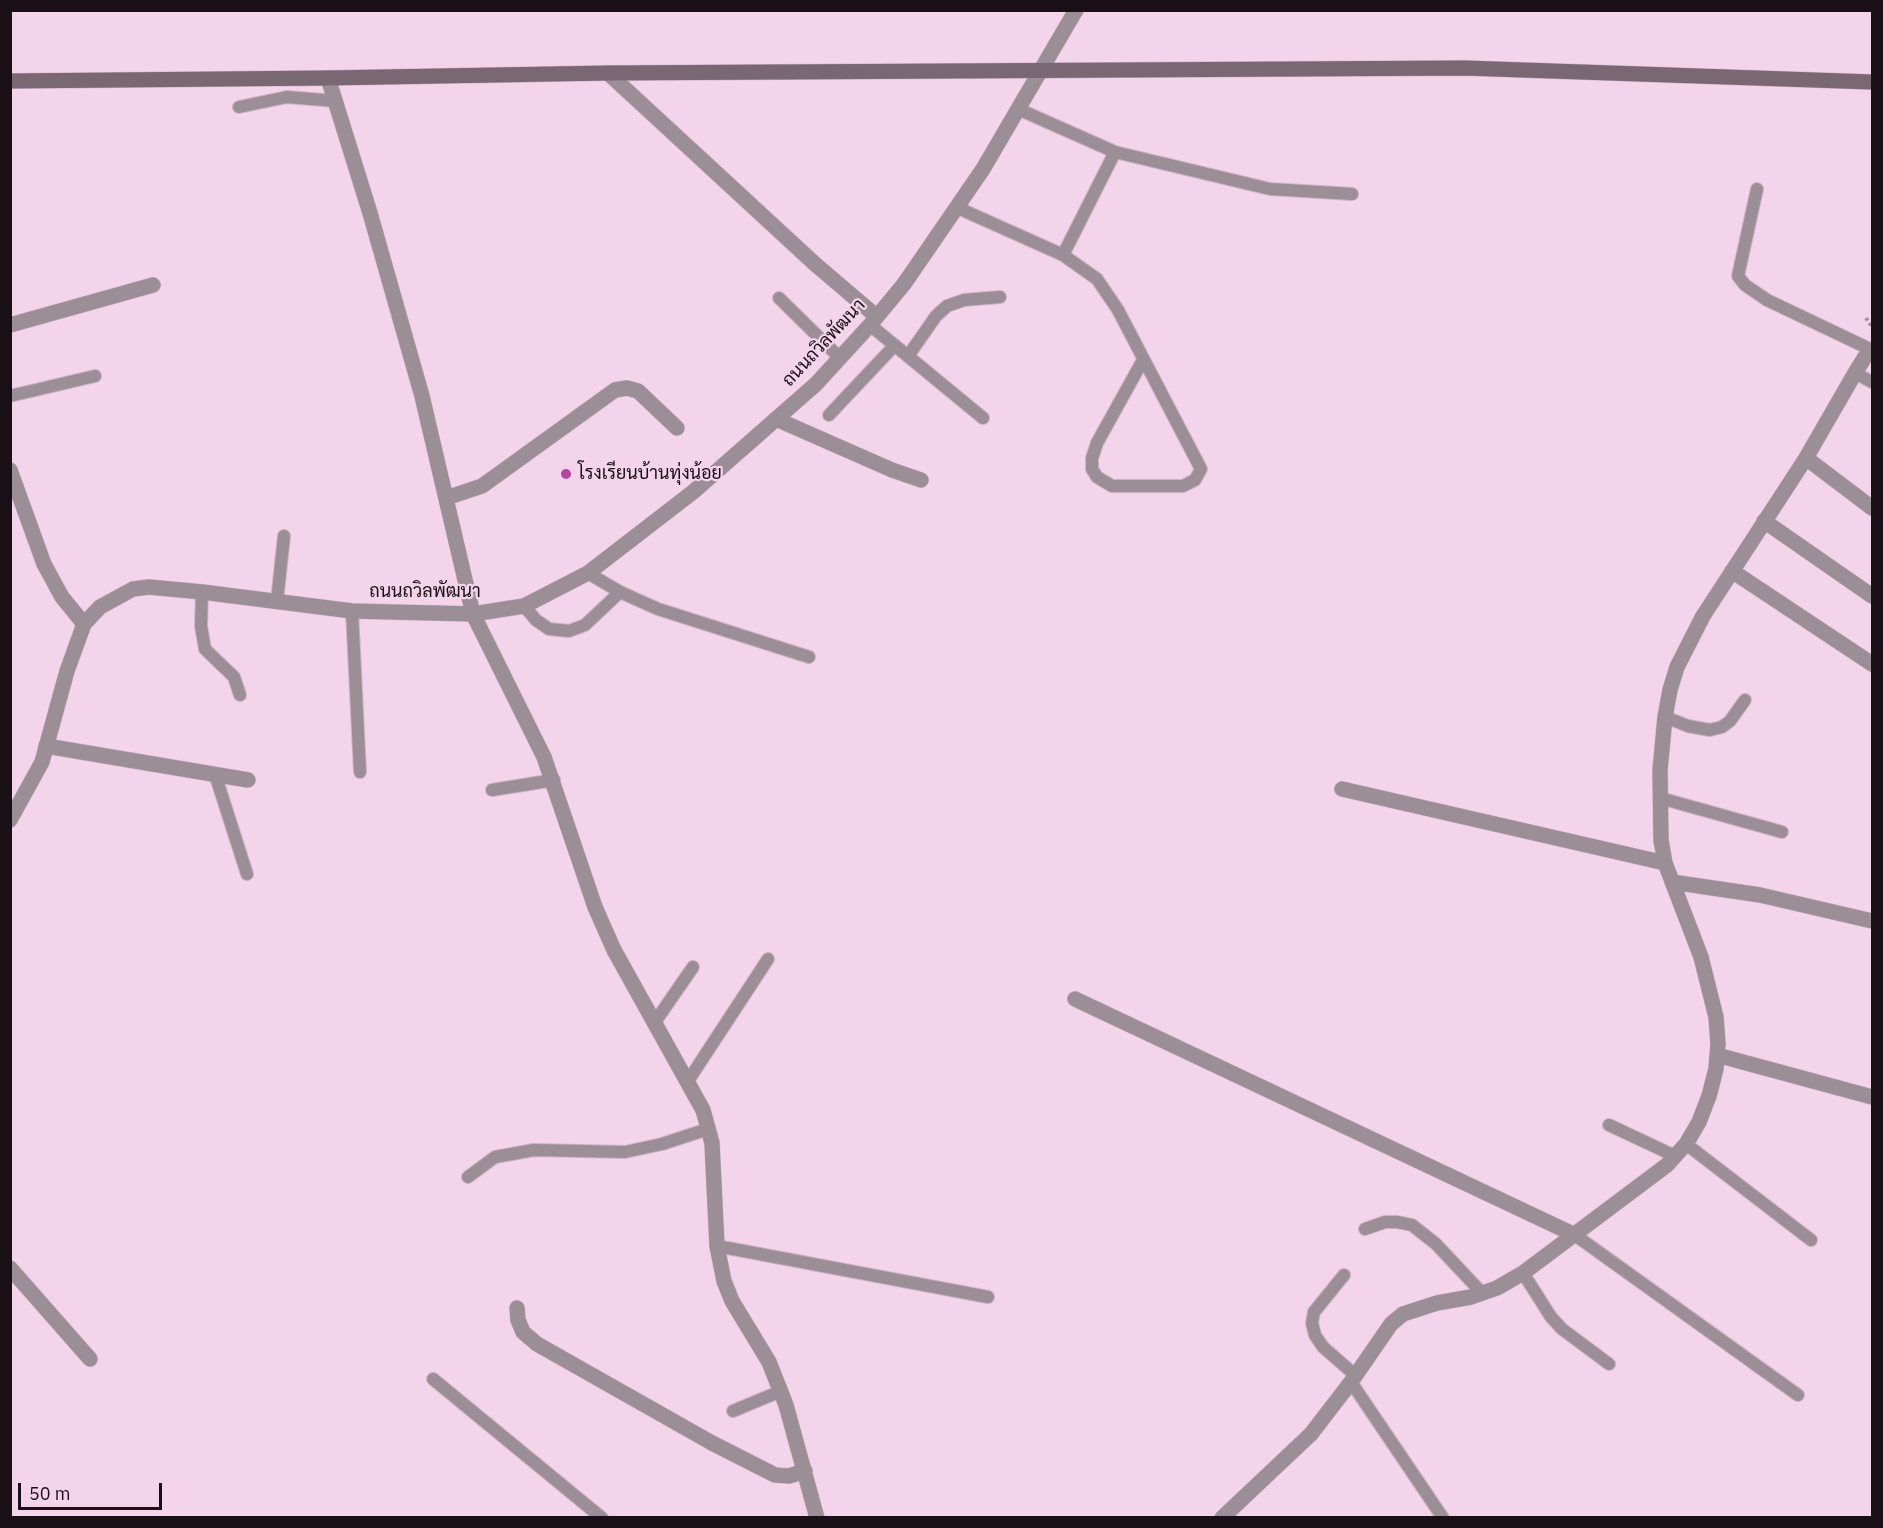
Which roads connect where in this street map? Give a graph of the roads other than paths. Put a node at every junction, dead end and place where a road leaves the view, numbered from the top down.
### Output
1 (1076, 10) edge
2 (1040, 71) junction
3 (608, 73) junction
4 (328, 78) junction
5 (10, 81) edge
6 (1872, 82) edge
7 (336, 101) junction
8 (239, 107) dead end
9 (1018, 109) junction
10 (1115, 152) junction
11 (1757, 189) dead end
12 (1352, 194) dead end
13 (958, 208) junction
14 (1064, 255) junction
15 (153, 285) dead end
16 (1000, 297) dead end
17 (779, 298) dead end
18 (873, 321) junction
19 (10, 325) edge
20 (895, 345) junction
21 (1872, 350) edge
22 (908, 356) junction
23 (840, 358) junction
24 (1143, 360) junction
25 (1855, 373) junction
26 (95, 376) dead end
27 (1872, 382) edge
28 (10, 396) edge
29 (829, 415) dead end
30 (983, 418) dead end
31 (777, 419) junction
32 (677, 428) dead end
33 (1806, 458) junction
34 (10, 470) edge
35 (921, 480) dead end
36 (446, 498) junction
37 (1872, 508) edge
38 (1764, 521) junction
39 (284, 536) dead end
40 (1732, 571) junction
41 (588, 573) junction
42 (202, 592) junction
43 (620, 592) junction
44 (1872, 596) edge
45 (277, 601) junction
46 (524, 606) junction
47 (352, 611) junction
48 (473, 614) junction
49 (84, 624) junction
50 (808, 657) dead end
51 (1872, 664) edge
52 (240, 695) dead end
53 (1745, 700) dead end
54 (1665, 717) junction
55 (46, 746) junction
56 (360, 772) dead end
57 (215, 774) junction
58 (248, 780) dead end
59 (554, 780) junction
60 (1342, 789) dead end
61 (492, 790) dead end
62 (1660, 798) junction
63 (10, 820) edge
64 (1782, 832) dead end
65 (1665, 863) junction
66 (247, 874) dead end
67 (1672, 882) junction
68 (1872, 921) edge
69 (768, 959) dead end
70 (693, 967) dead end
71 (1076, 999) dead end
72 (655, 1022) junction
73 (1717, 1055) junction
74 (688, 1081) junction
75 (1872, 1097) edge
76 (1609, 1125) dead end
77 (708, 1129) junction
78 (1686, 1144) junction
79 (1675, 1156) junction
80 (468, 1177) dead end
81 (1365, 1228) dead end
82 (1575, 1235) junction
83 (1811, 1240) dead end
84 (717, 1246) junction
85 (10, 1268) edge
86 (1523, 1274) junction
87 (1344, 1275) dead end
88 (1482, 1293) junction
89 (988, 1297) dead end
90 (518, 1308) dead end
91 (90, 1359) dead end
92 (1609, 1364) dead end
93 (1353, 1378) junction
94 (433, 1379) dead end
95 (781, 1391) junction
96 (1798, 1395) dead end
97 (733, 1411) dead end
98 (805, 1471) junction
99 (820, 1516) edge
100 (602, 1518) edge
101 (1222, 1518) edge
102 (1443, 1518) edge

1 - 2 street, ถนนถวิลพัฒนา
2 - 3 main road
2 - 6 main road
2 - 9 street, ถนนถวิลพัฒนา
3 - 4 main road
3 - 18 street
4 - 5 main road
4 - 7 street
7 - 8 lane
7 - 36 street
9 - 10 lane
9 - 13 street, ถนนถวิลพัฒนา
10 - 12 lane
10 - 14 lane
11 - 21 lane
13 - 14 lane
13 - 18 street, ถนนถวิลพัฒนา
14 - 24 lane
15 - 19 street
16 - 22 lane
17 - 23 lane
18 - 20 lane
18 - 23 street, ถนนถวิลพัฒนา
20 - 22 lane
20 - 29 lane
21 - 25 street
22 - 30 lane
23 - 31 street, ถนนถวิลพัฒนา
24 - 24 lane
25 - 27 lane
25 - 33 street
26 - 28 lane
31 - 35 street
31 - 41 street, ถนนถวิลพัฒนา
32 - 36 street
33 - 37 street
33 - 38 street
34 - 49 street
36 - 48 street
38 - 40 street
38 - 44 street
39 - 45 lane
40 - 51 street
40 - 54 street
41 - 43 lane
41 - 46 street, ถนนถวิลพัฒนา
42 - 45 street, ถนนถวิลพัฒนา
42 - 49 street, ถนนถวิลพัฒนา
42 - 52 lane
43 - 46 lane
43 - 50 lane
45 - 47 street, ถนนถวิลพัฒนา
46 - 48 street, ถนนถวิลพัฒนา
47 - 48 street, ถนนถวิลพัฒนา
47 - 56 lane
48 - 59 street
49 - 55 street, ถนนถวิลพัฒนา
53 - 54 lane
54 - 62 street
55 - 57 street
55 - 63 street, ถนนถวิลพัฒนา
57 - 58 street
57 - 66 lane
59 - 61 lane
59 - 72 street
60 - 65 street
62 - 64 lane
62 - 65 street
65 - 67 street
67 - 68 street
67 - 73 street
69 - 74 lane
70 - 72 lane
71 - 82 street
72 - 74 street
73 - 75 street
73 - 78 street
74 - 77 street
76 - 79 lane
77 - 80 lane
77 - 84 street
78 - 79 street
78 - 83 lane
79 - 82 street
81 - 88 lane
82 - 86 street
82 - 96 lane
84 - 89 lane
84 - 95 street
85 - 91 street
86 - 88 street
86 - 92 lane
87 - 93 lane
88 - 93 street
90 - 98 street
93 - 101 street
93 - 102 lane
94 - 100 lane
95 - 97 lane
95 - 98 street
98 - 99 street

